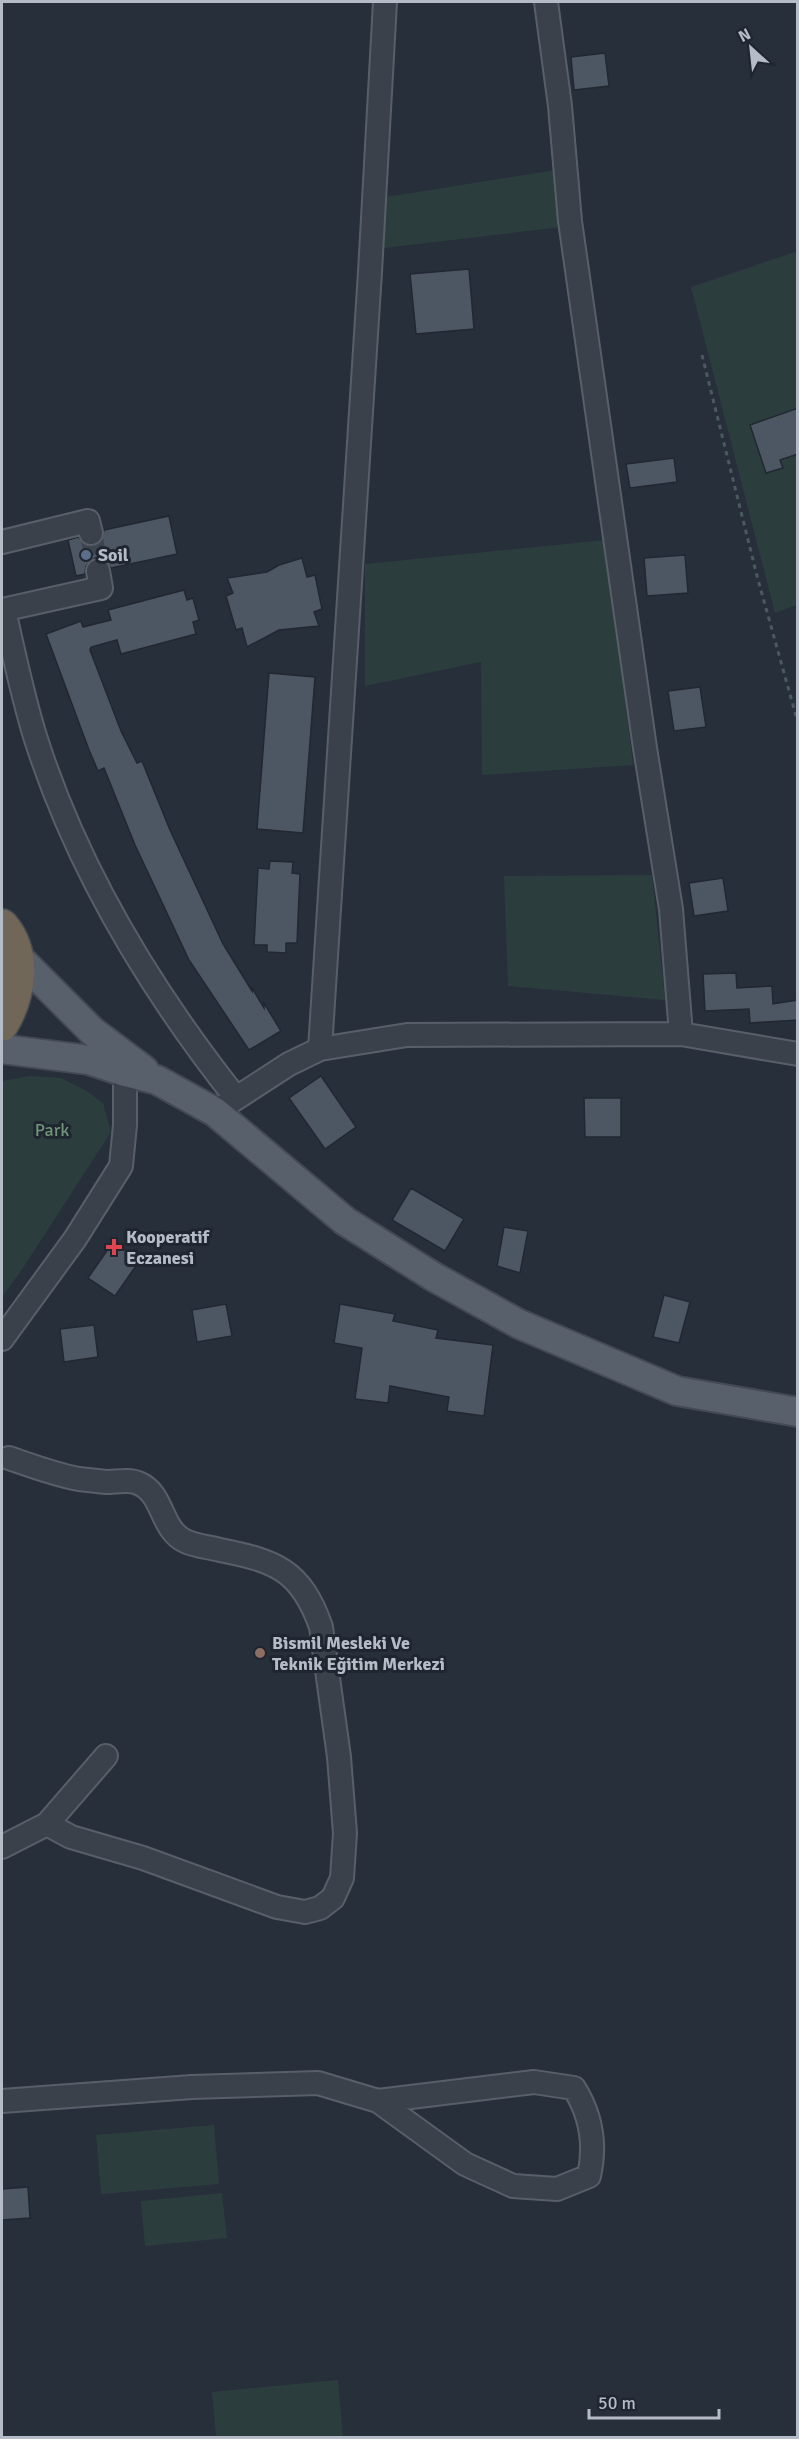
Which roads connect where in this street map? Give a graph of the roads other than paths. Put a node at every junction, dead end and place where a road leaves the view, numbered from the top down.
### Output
1 (385, 2) edge
2 (546, 2) edge
3 (91, 533) dead end
4 (2, 542) edge
5 (98, 571) tunnel mouth
6 (3, 610) edge
7 (2, 926) edge
8 (16, 955) junction
9 (2, 1024) edge
10 (92, 1031) junction
11 (681, 1034) junction
12 (2, 1049) edge
13 (320, 1049) junction
14 (798, 1054) edge
15 (125, 1072) junction
16 (158, 1080) junction
17 (225, 1105) junction
18 (2, 1339) edge
19 (798, 1412) edge
20 (9, 1458) dead end
21 (106, 1756) dead end
22 (47, 1824) junction
23 (2, 1847) edge
24 (2, 2101) edge
25 (378, 2101) junction

1 - 13 street
2 - 11 street
3 - 4 street
5 - 6 street
6 - 17 street
7 - 8 highway
8 - 9 highway
8 - 10 main road
10 - 15 street
10 - 16 main road
11 - 13 street
11 - 14 street
12 - 15 main road
13 - 17 street
15 - 16 main road
15 - 18 street
16 - 17 main road
17 - 19 main road
20 - 22 street
21 - 22 street
22 - 23 street
24 - 25 street
25 - 25 street

